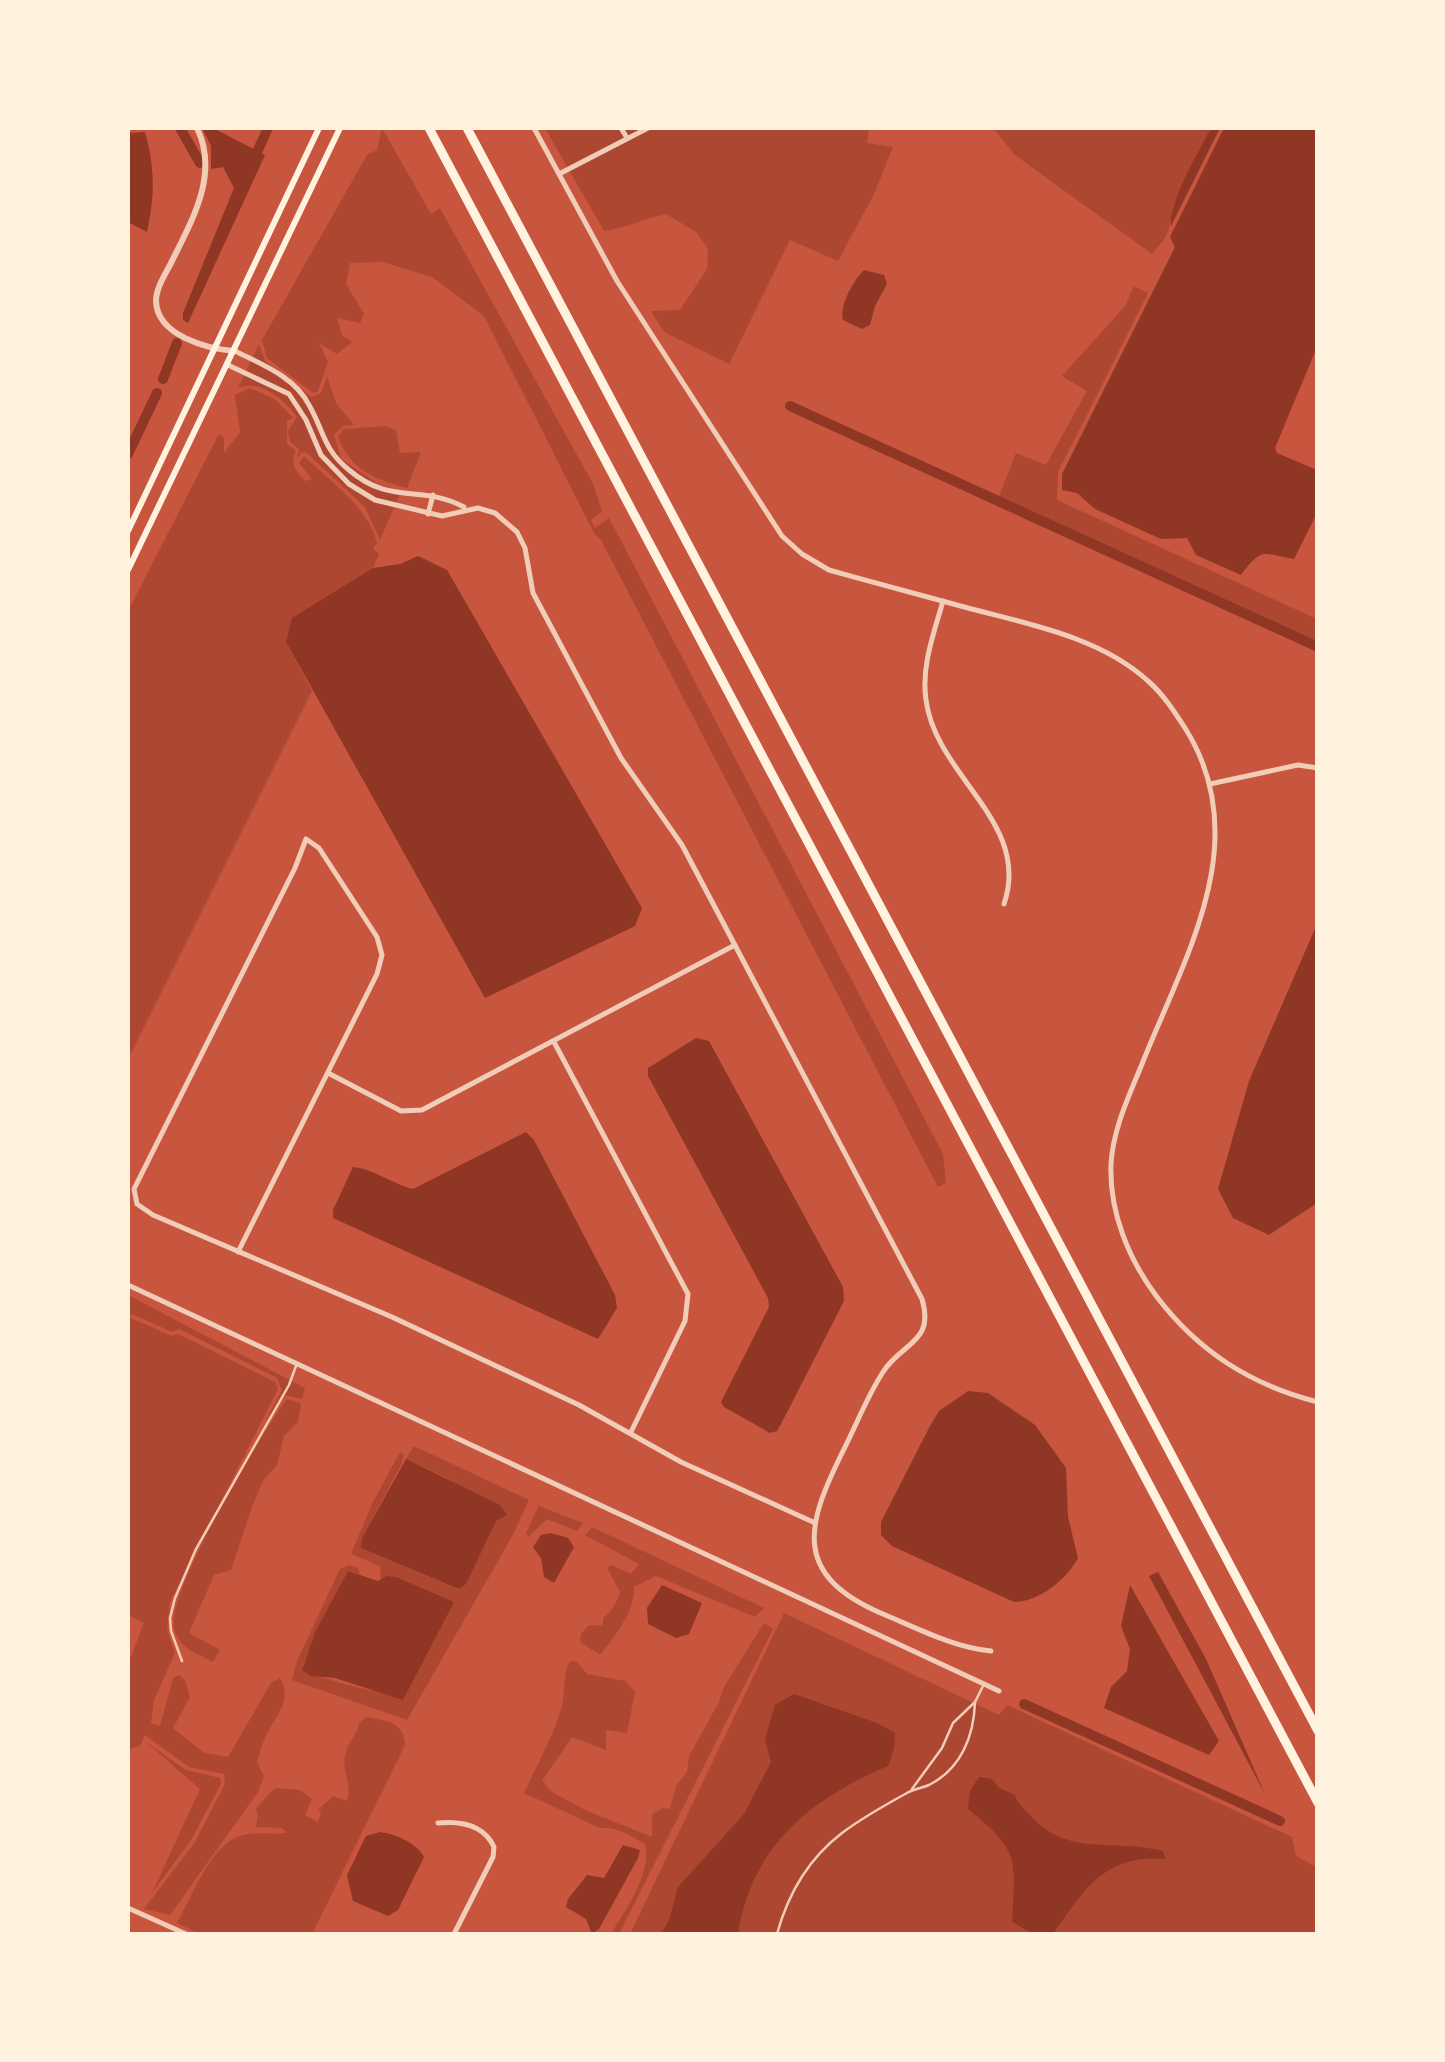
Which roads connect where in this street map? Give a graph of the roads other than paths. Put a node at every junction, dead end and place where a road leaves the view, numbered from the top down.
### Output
1 (197, 128) edge
2 (319, 128) edge
3 (340, 128) edge
4 (430, 128) edge
5 (467, 128) edge
6 (534, 128) edge
7 (621, 128) edge
8 (648, 128) edge
9 (627, 138) junction
10 (559, 174) junction
11 (216, 350) junction
12 (234, 352) junction
13 (228, 366) junction
14 (314, 418) junction
15 (306, 420) junction
16 (356, 476) junction
17 (348, 484) junction
18 (398, 495) junction
19 (433, 495) junction
20 (398, 507) junction
21 (466, 509) junction
22 (428, 514) junction
23 (128, 532) edge
24 (128, 570) edge
25 (943, 601) junction
26 (1318, 768) edge
27 (1210, 784) junction
28 (1004, 904) dead end
29 (735, 945) junction
30 (554, 1042) junction
31 (328, 1073) junction
32 (238, 1252) junction
33 (128, 1285) edge
34 (298, 1362) junction
35 (1318, 1402) edge
36 (631, 1432) junction
37 (812, 1522) junction
38 (991, 1651) dead end
39 (182, 1661) dead end
40 (983, 1684) junction
41 (999, 1691) dead end
42 (974, 1702) junction
43 (1318, 1731) edge
44 (912, 1790) junction
45 (1318, 1803) edge
46 (438, 1823) dead end
47 (128, 1908) edge
48 (186, 1934) edge
49 (454, 1934) edge
50 (777, 1934) edge

1 - 11 street
2 - 11 main road
3 - 12 main road
4 - 45 highway
5 - 43 highway
6 - 10 street
7 - 9 street
8 - 9 street
9 - 10 street
10 - 25 street
11 - 12 street
11 - 13 street
11 - 23 main road
12 - 13 main road
12 - 14 street
13 - 15 street
13 - 24 main road
14 - 15 street
14 - 16 street
15 - 17 street
16 - 17 street
16 - 18 street
17 - 20 street
18 - 19 street
18 - 20 street
19 - 21 street
19 - 22 street
20 - 22 street
21 - 22 street
21 - 29 street
25 - 27 street
25 - 28 street
26 - 27 street
27 - 35 street
29 - 30 street
29 - 37 street
30 - 31 street
30 - 36 street
31 - 32 street
31 - 32 street
32 - 36 street
33 - 34 street
34 - 39 lane
34 - 40 street
36 - 37 street
37 - 38 street
40 - 41 street
40 - 42 lane
42 - 44 lane
42 - 44 lane
44 - 50 lane
46 - 49 street
47 - 48 street

